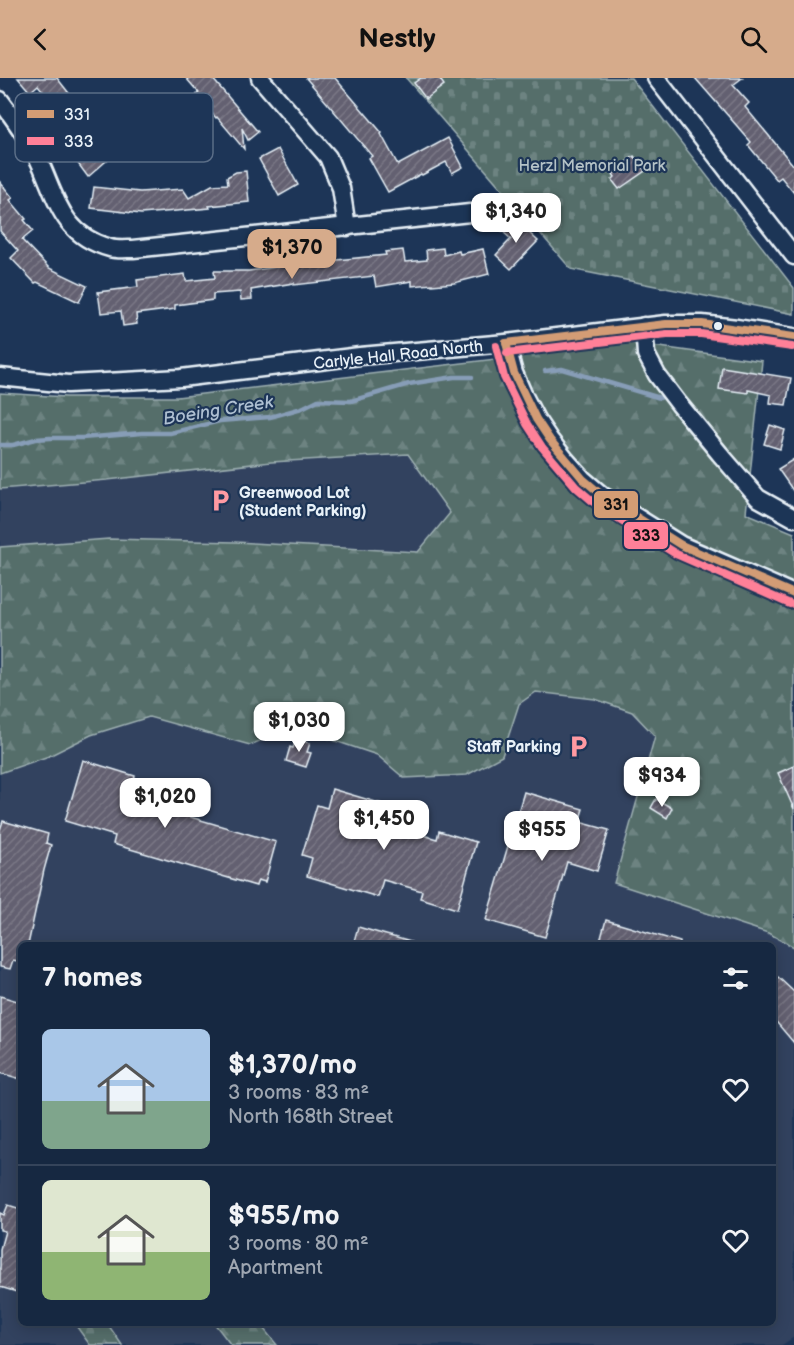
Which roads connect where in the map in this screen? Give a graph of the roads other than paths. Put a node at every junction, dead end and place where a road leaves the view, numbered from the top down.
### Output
1 (260, 78) edge
2 (657, 79) edge
3 (0, 100) edge
4 (15, 120) edge
5 (39, 162) edge
6 (470, 213) dead end
7 (347, 227) junction
8 (794, 256) edge
9 (644, 326) junction
10 (794, 337) edge
11 (506, 343) junction
12 (0, 377) edge
13 (794, 518) edge
14 (794, 594) edge

1 - 7 street
2 - 8 street
3 - 4 street
5 - 7 street
6 - 7 street
9 - 10 street, Carlyle Hall Road North
9 - 11 street, Carlyle Hall Road North
9 - 13 street
11 - 12 street, Carlyle Hall Road North
11 - 14 street

